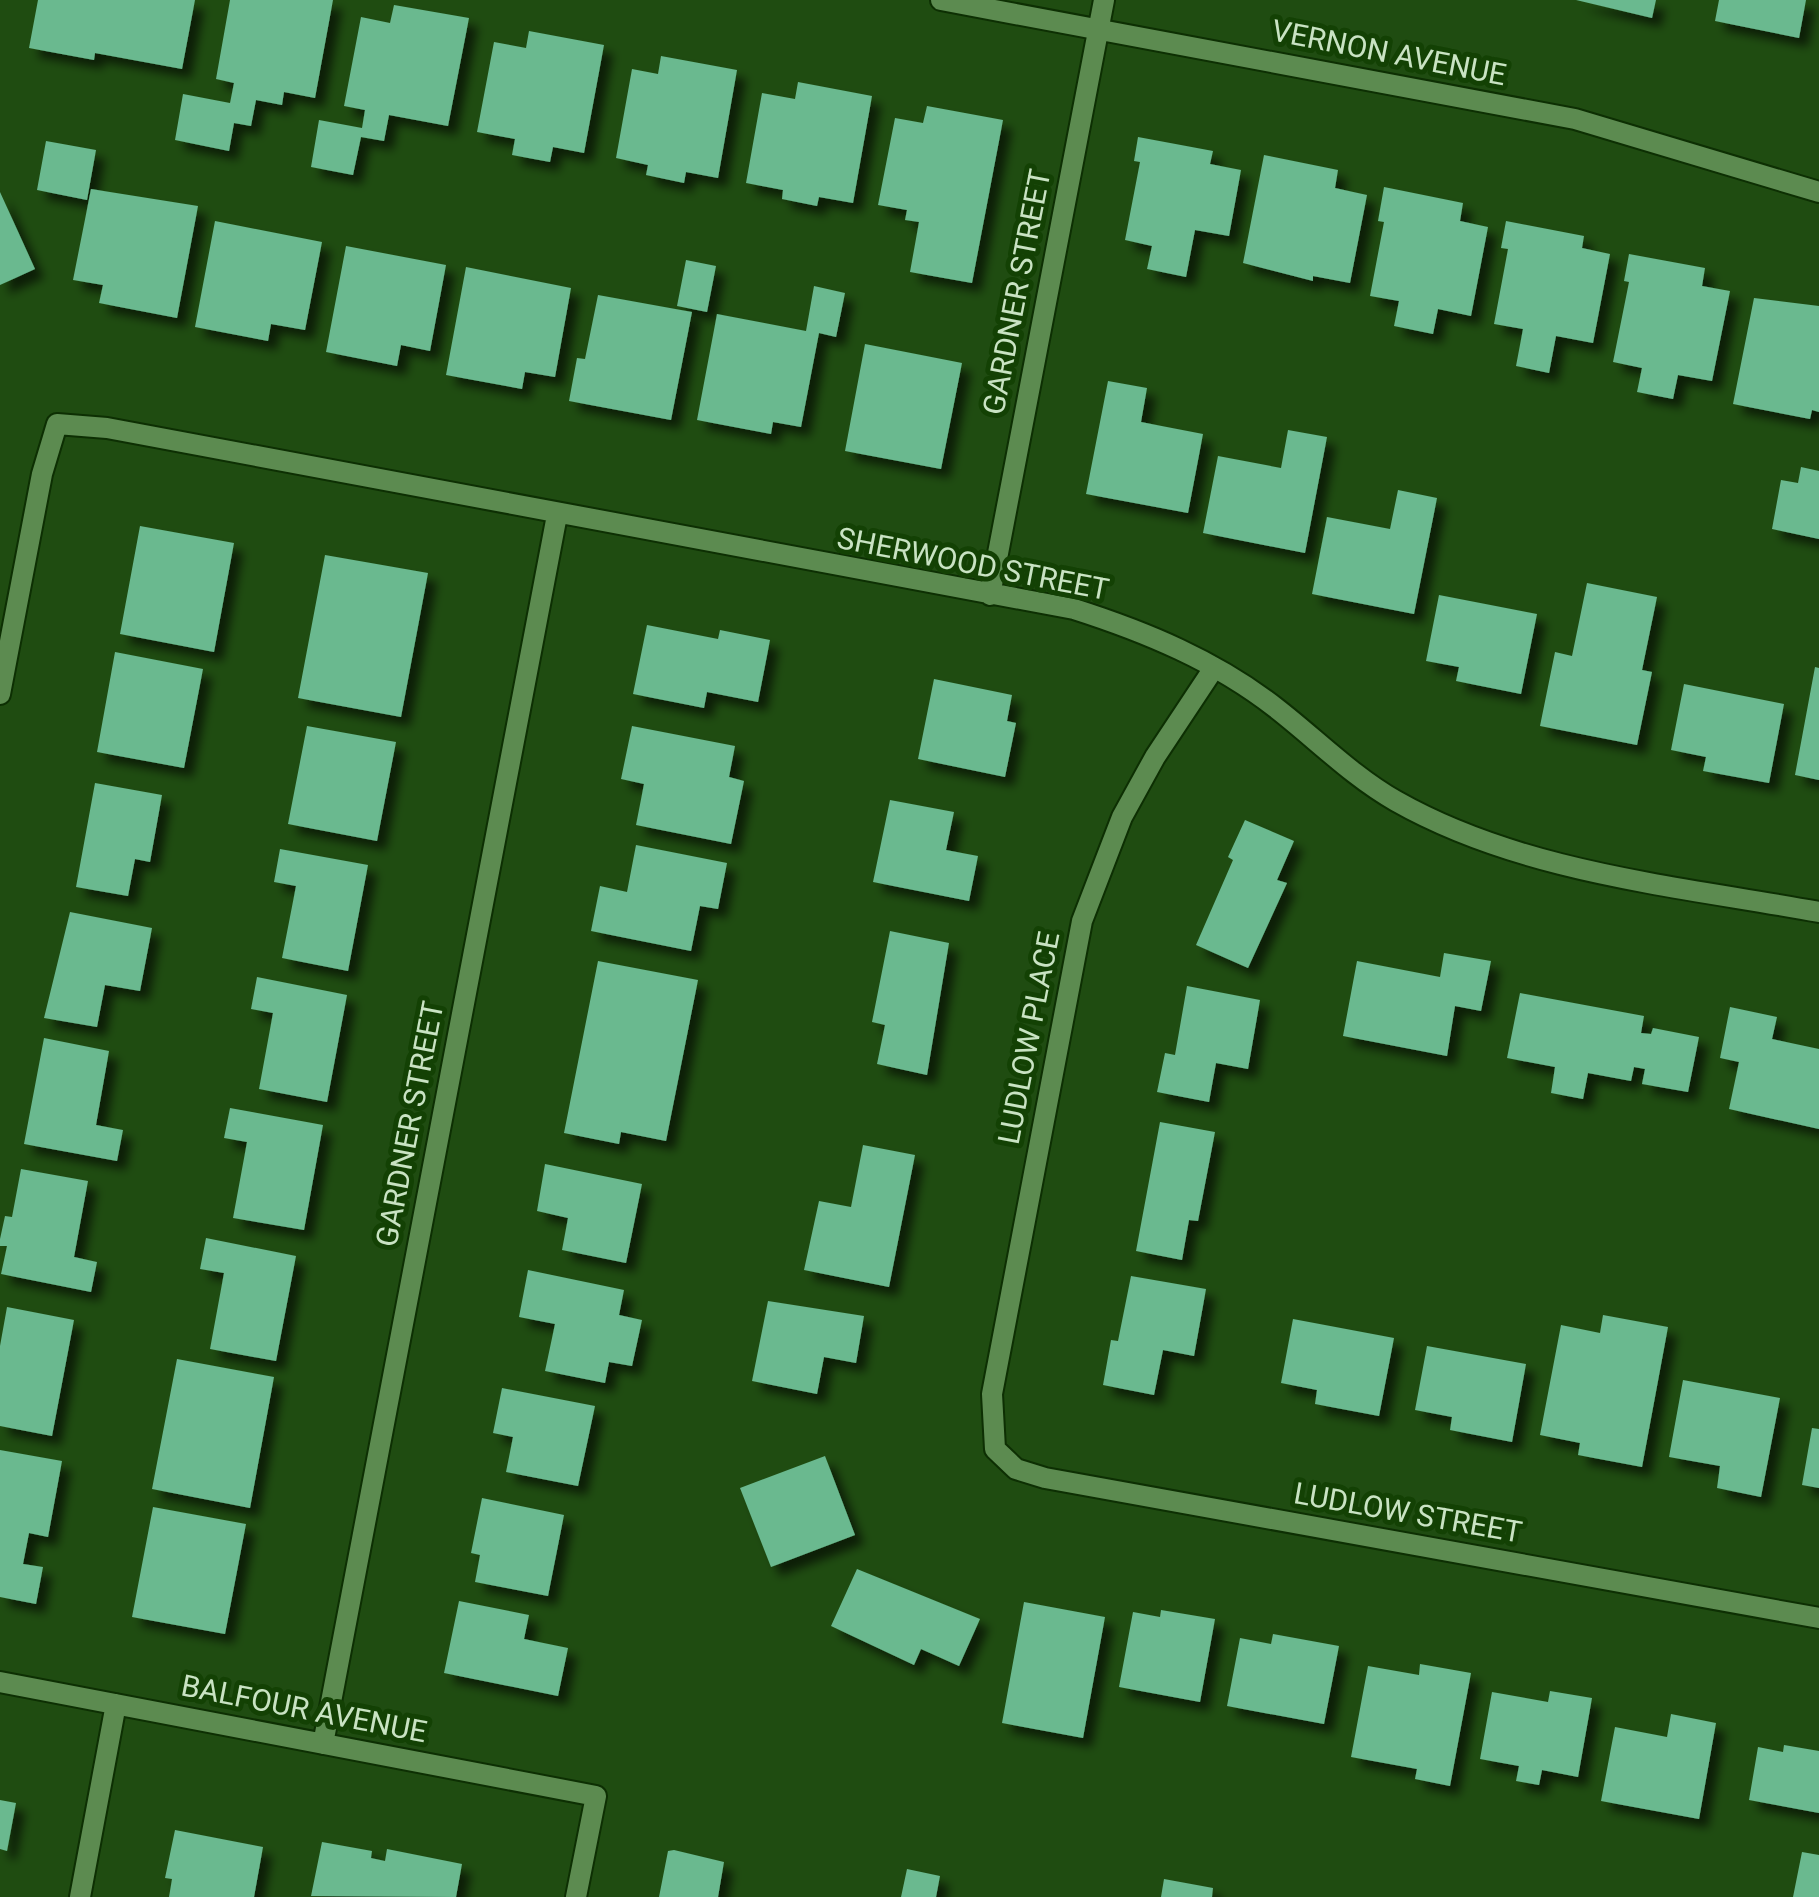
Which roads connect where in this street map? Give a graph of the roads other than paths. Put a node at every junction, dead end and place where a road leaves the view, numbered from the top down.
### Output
1 (941, 0) edge
2 (1104, 0) edge
3 (1098, 29) junction
4 (1819, 192) edge
5 (557, 516) junction
6 (990, 595) junction
7 (1214, 668) junction
8 (0, 694) edge
9 (1819, 912) edge
10 (996, 1448) joint
11 (1819, 1618) edge
12 (0, 1682) edge
13 (116, 1704) junction
14 (323, 1744) junction
15 (80, 1897) edge
16 (576, 1897) edge

1 - 3 street, VERNON AVENUE
2 - 3 street, GARDNER STREET
3 - 4 street, VERNON AVENUE
3 - 6 street, GARDNER STREET
5 - 6 street, SHERWOOD STREET
5 - 8 street, SHERWOOD STREET
5 - 14 street, GARDNER STREET
6 - 7 street, SHERWOOD STREET
7 - 9 street, SHERWOOD STREET
7 - 10 street, LUDLOW PLACE
10 - 11 street, LUDLOW STREET
12 - 13 street, BALFOUR AVENUE
13 - 14 street, BALFOUR AVENUE
13 - 15 street
14 - 16 street, BALFOUR AVENUE

